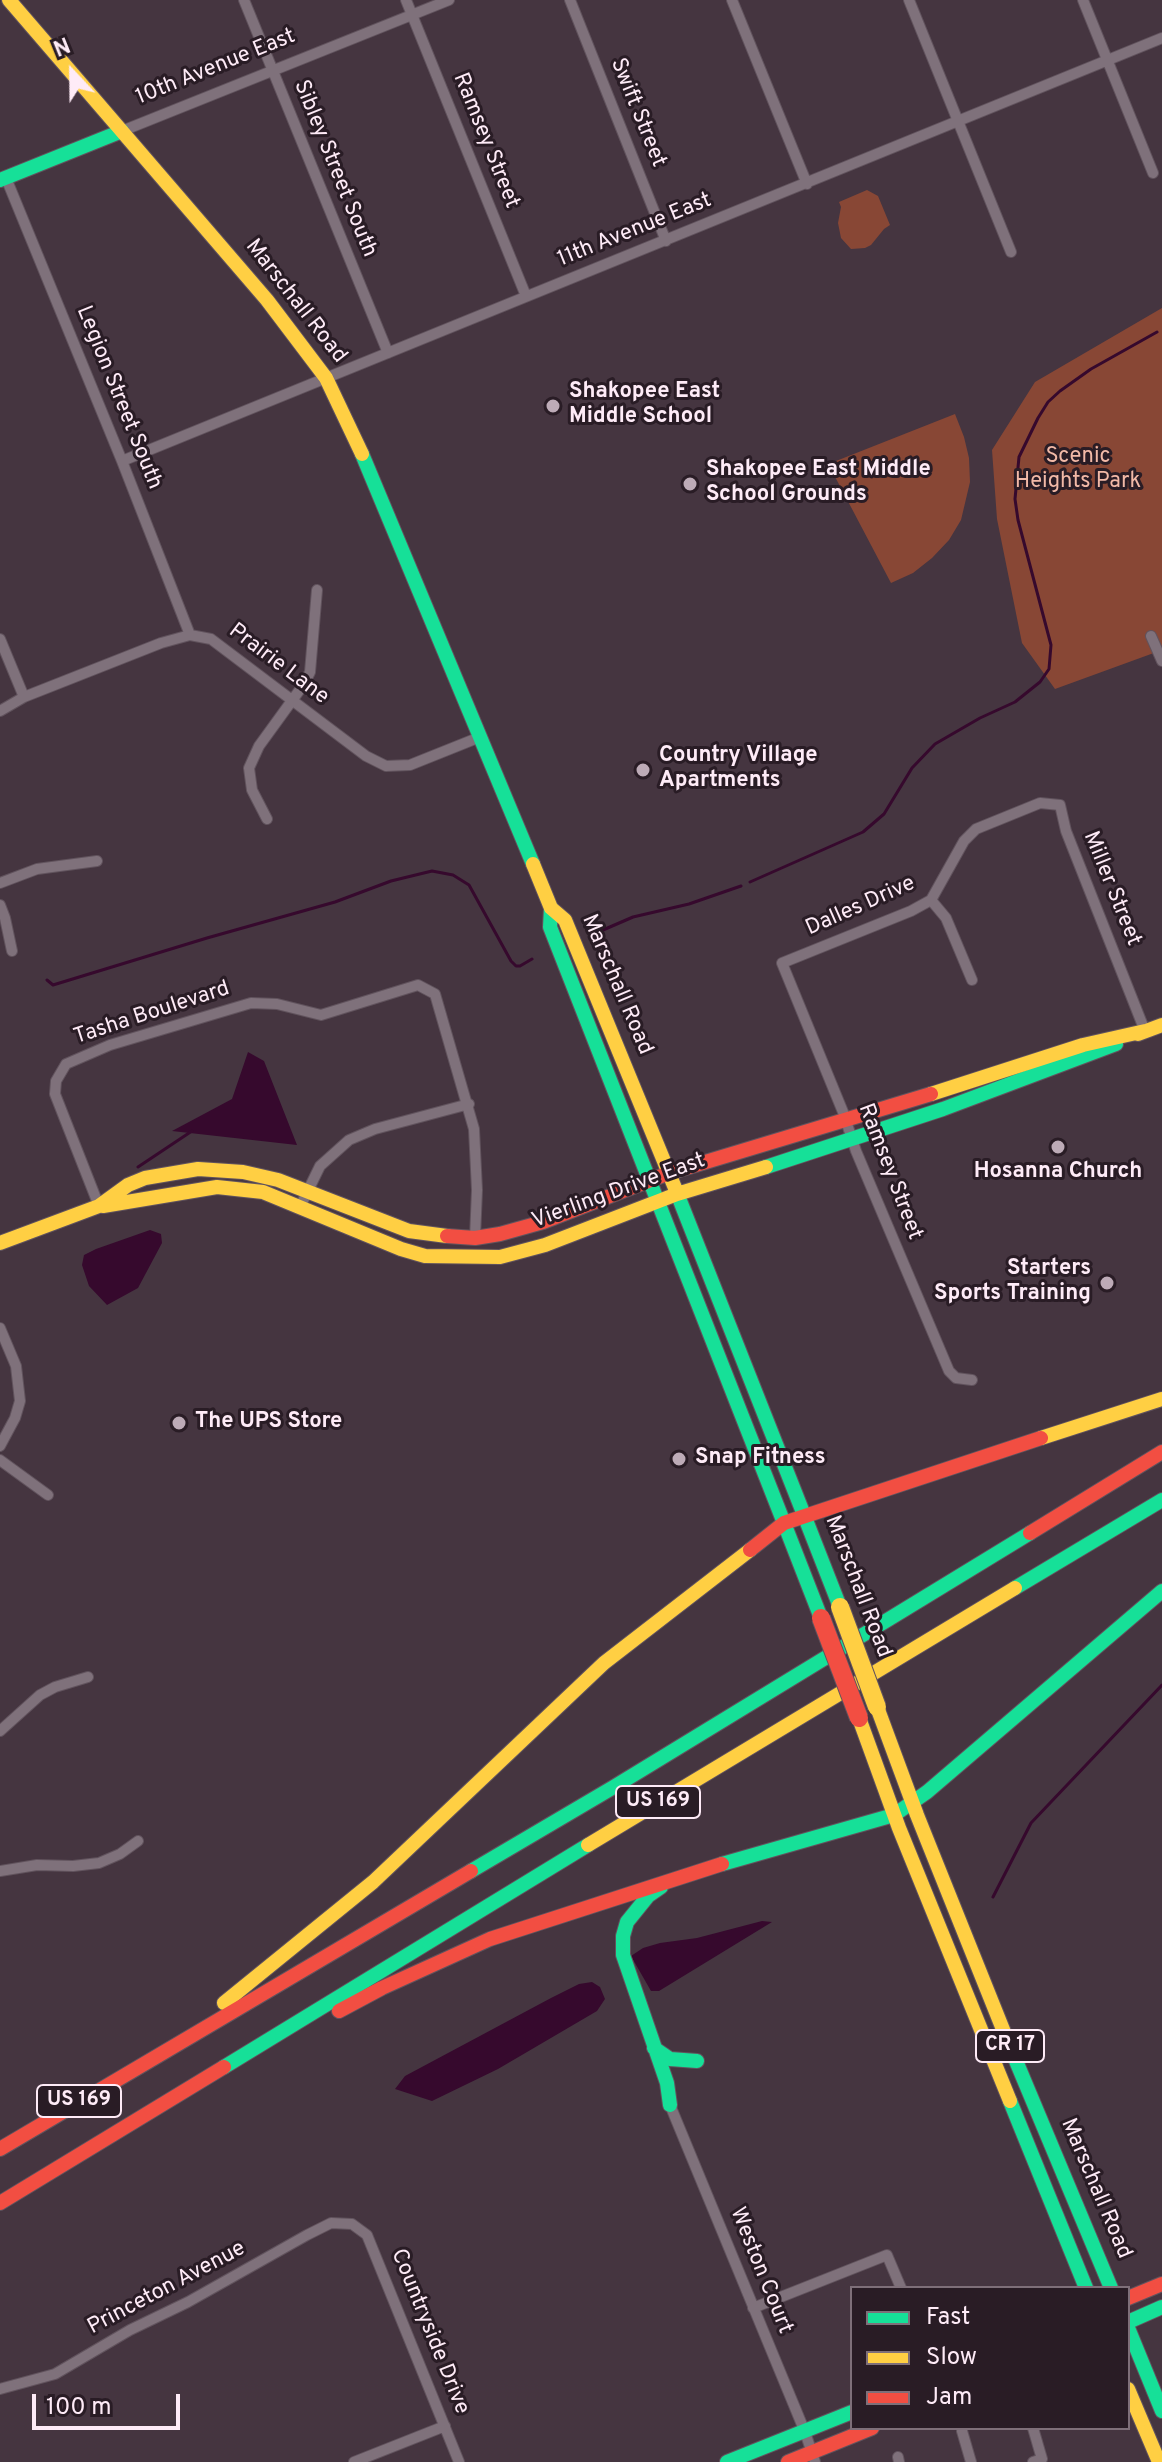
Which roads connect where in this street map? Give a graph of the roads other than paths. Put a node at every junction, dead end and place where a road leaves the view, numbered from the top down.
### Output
1 (9, 0) edge
2 (244, 0) edge
3 (406, 0) edge
4 (449, 0) edge
5 (570, 0) edge
6 (732, 0) edge
7 (909, 0) edge
8 (1083, 0) edge
9 (412, 15) junction
10 (1162, 38) edge
11 (1107, 61) junction
12 (272, 71) junction
13 (959, 122) junction
14 (122, 131) junction
15 (1153, 173) dead end
16 (3, 179) edge
17 (807, 184) junction
18 (666, 241) junction
19 (1011, 252) dead end
20 (526, 296) junction
21 (388, 353) junction
22 (326, 378) junction
23 (122, 461) junction
24 (317, 590) dead end
25 (190, 635) junction
26 (1151, 636) dead end
27 (0, 639) edge
28 (1162, 661) edge
29 (24, 697) junction
30 (292, 701) junction
31 (0, 711) edge
32 (480, 737) junction
33 (1060, 805) joint
34 (267, 819) dead end
35 (97, 861) dead end
36 (0, 883) edge
37 (931, 900) junction
38 (0, 905) edge
39 (551, 908) junction
40 (12, 951) dead end
41 (782, 963) joint
42 (972, 980) dead end
43 (1154, 1028) edge
44 (469, 1104) junction
45 (849, 1130) junction
46 (669, 1173) junction
47 (650, 1180) junction
48 (677, 1194) junction
49 (303, 1199) junction
50 (658, 1201) junction
51 (99, 1206) junction
52 (528, 1227) junction
53 (475, 1238) junction
54 (0, 1243) edge
55 (478, 1258) junction
56 (0, 1328) edge
57 (2, 1340) edge
58 (972, 1380) dead end
59 (1162, 1399) edge
60 (0, 1446) edge
61 (1162, 1452) edge
62 (0, 1460) edge
63 (48, 1495) dead end
64 (1162, 1500) edge
65 (804, 1515) junction
66 (784, 1523) junction
67 (1162, 1591) edge
68 (88, 1677) dead end
69 (0, 1731) edge
70 (912, 1803) junction
71 (894, 1815) junction
72 (138, 1841) dead end
73 (0, 1871) edge
74 (678, 1877) junction
75 (654, 2048) junction
76 (158, 2054) junction
77 (697, 2061) dead end
78 (670, 2105) joint
79 (157, 2107) junction
80 (0, 2149) edge
81 (0, 2203) edge
82 (352, 2224) joint
83 (1162, 2284) edge
84 (900, 2286) edge
85 (1085, 2286) edge
86 (1110, 2286) edge
87 (1130, 2297) edge
88 (1162, 2307) edge
89 (753, 2308) junction
90 (1130, 2321) edge
91 (1130, 2333) edge
92 (0, 2389) edge
93 (1130, 2394) edge
94 (1162, 2411) edge
95 (850, 2413) edge
96 (445, 2426) junction
97 (868, 2430) edge
98 (1034, 2430) edge
99 (962, 2431) dead end
100 (805, 2432) junction
101 (813, 2457) edge
102 (354, 2462) edge
103 (459, 2462) edge
104 (727, 2462) edge
105 (788, 2462) edge
106 (971, 2462) edge
107 (1033, 2462) edge
108 (1159, 2462) edge

1 - 14 main road, Marschall Road / CR 17
2 - 12 street, Sibley Street South
3 - 9 street, Ramsey Street
4 - 9 street, 10th Avenue East
5 - 18 street, Swift Street
6 - 17 street
7 - 13 street
8 - 11 street
9 - 12 street, 10th Avenue East
9 - 20 street, Ramsey Street
10 - 11 street, 11th Avenue East
11 - 13 street, 11th Avenue East
11 - 15 street
12 - 14 street, 10th Avenue East
12 - 21 street, Sibley Street South
13 - 17 street, 11th Avenue East
13 - 19 street
14 - 16 main road, 10th Avenue East
14 - 22 main road, Marschall Road / CR 17
16 - 23 street, Legion Street South
17 - 18 street, 11th Avenue East
18 - 20 street, 11th Avenue East
20 - 21 street, 11th Avenue East
21 - 22 street, 11th Avenue East
22 - 23 street, 11th Avenue East
22 - 32 main road, Marschall Road / CR 17
23 - 25 street, Legion Street South
24 - 30 street
25 - 29 street, Prairie Lane
25 - 30 street, Prairie Lane
26 - 28 street
27 - 29 street
29 - 31 street, Prairie Lane
30 - 32 street, Prairie Lane
30 - 34 street
32 - 39 main road, Marschall Road / CR 17
33 - 37 street, Dalles Drive
33 - 43 street, Miller Street
35 - 36 street
37 - 41 street, Dalles Drive
37 - 42 street
38 - 40 street
39 - 46 main road, Marschall Road / CR 17
39 - 47 main road, Marschall Road / CR 17
41 - 45 street, Ramsey Street
43 - 45 main road, Vierling Drive East
44 - 49 street
44 - 51 street, Tasha Boulevard
44 - 53 street, Tasha Boulevard
45 - 46 main road, Vierling Drive East
45 - 48 main road, Vierling Drive East
45 - 58 street, Ramsey Street
46 - 47 main road, Vierling Drive East
46 - 48 main road, Marschall Road / CR 17
47 - 50 main road, Marschall Road / CR 17
47 - 52 main road, Vierling Drive East
48 - 50 main road, Vierling Drive East
48 - 65 main road, Marschall Road / CR 17
49 - 51 main road, Vierling Drive East
49 - 53 main road, Vierling Drive East
49 - 55 main road, Vierling Drive East
50 - 55 main road, Vierling Drive East
50 - 66 main road, Marschall Road / CR 17
51 - 54 main road, Vierling Drive East
52 - 53 main road, Vierling Drive East
52 - 55 main road
56 - 57 street
57 - 60 street
59 - 65 main road
61 - 76 main road, US 169
62 - 63 street
64 - 79 main road, US 169
65 - 66 main road
65 - 70 main road, Marschall Road / CR 17, bridge
66 - 71 main road, Marschall Road / CR 17, bridge
66 - 76 main road
67 - 70 main road
68 - 69 street
70 - 71 main road
70 - 86 main road, Marschall Road / CR 17
71 - 74 main road
71 - 85 main road, Marschall Road / CR 17
72 - 73 street
74 - 75 main road
74 - 79 main road
75 - 77 main road
75 - 78 main road
76 - 80 main road, US 169
78 - 89 street, Weston Court
79 - 81 main road, US 169
82 - 92 street, Princeton Avenue
82 - 96 street, Countryside Drive
83 - 87 main road
84 - 89 street
88 - 90 main road
89 - 100 street, Weston Court
91 - 94 main road
93 - 108 main road
95 - 100 main road
96 - 102 street
96 - 103 street, Countryside Drive
97 - 101 main road
98 - 107 street
99 - 106 street
100 - 101 street, Weston Court
100 - 104 main road
101 - 105 main road

